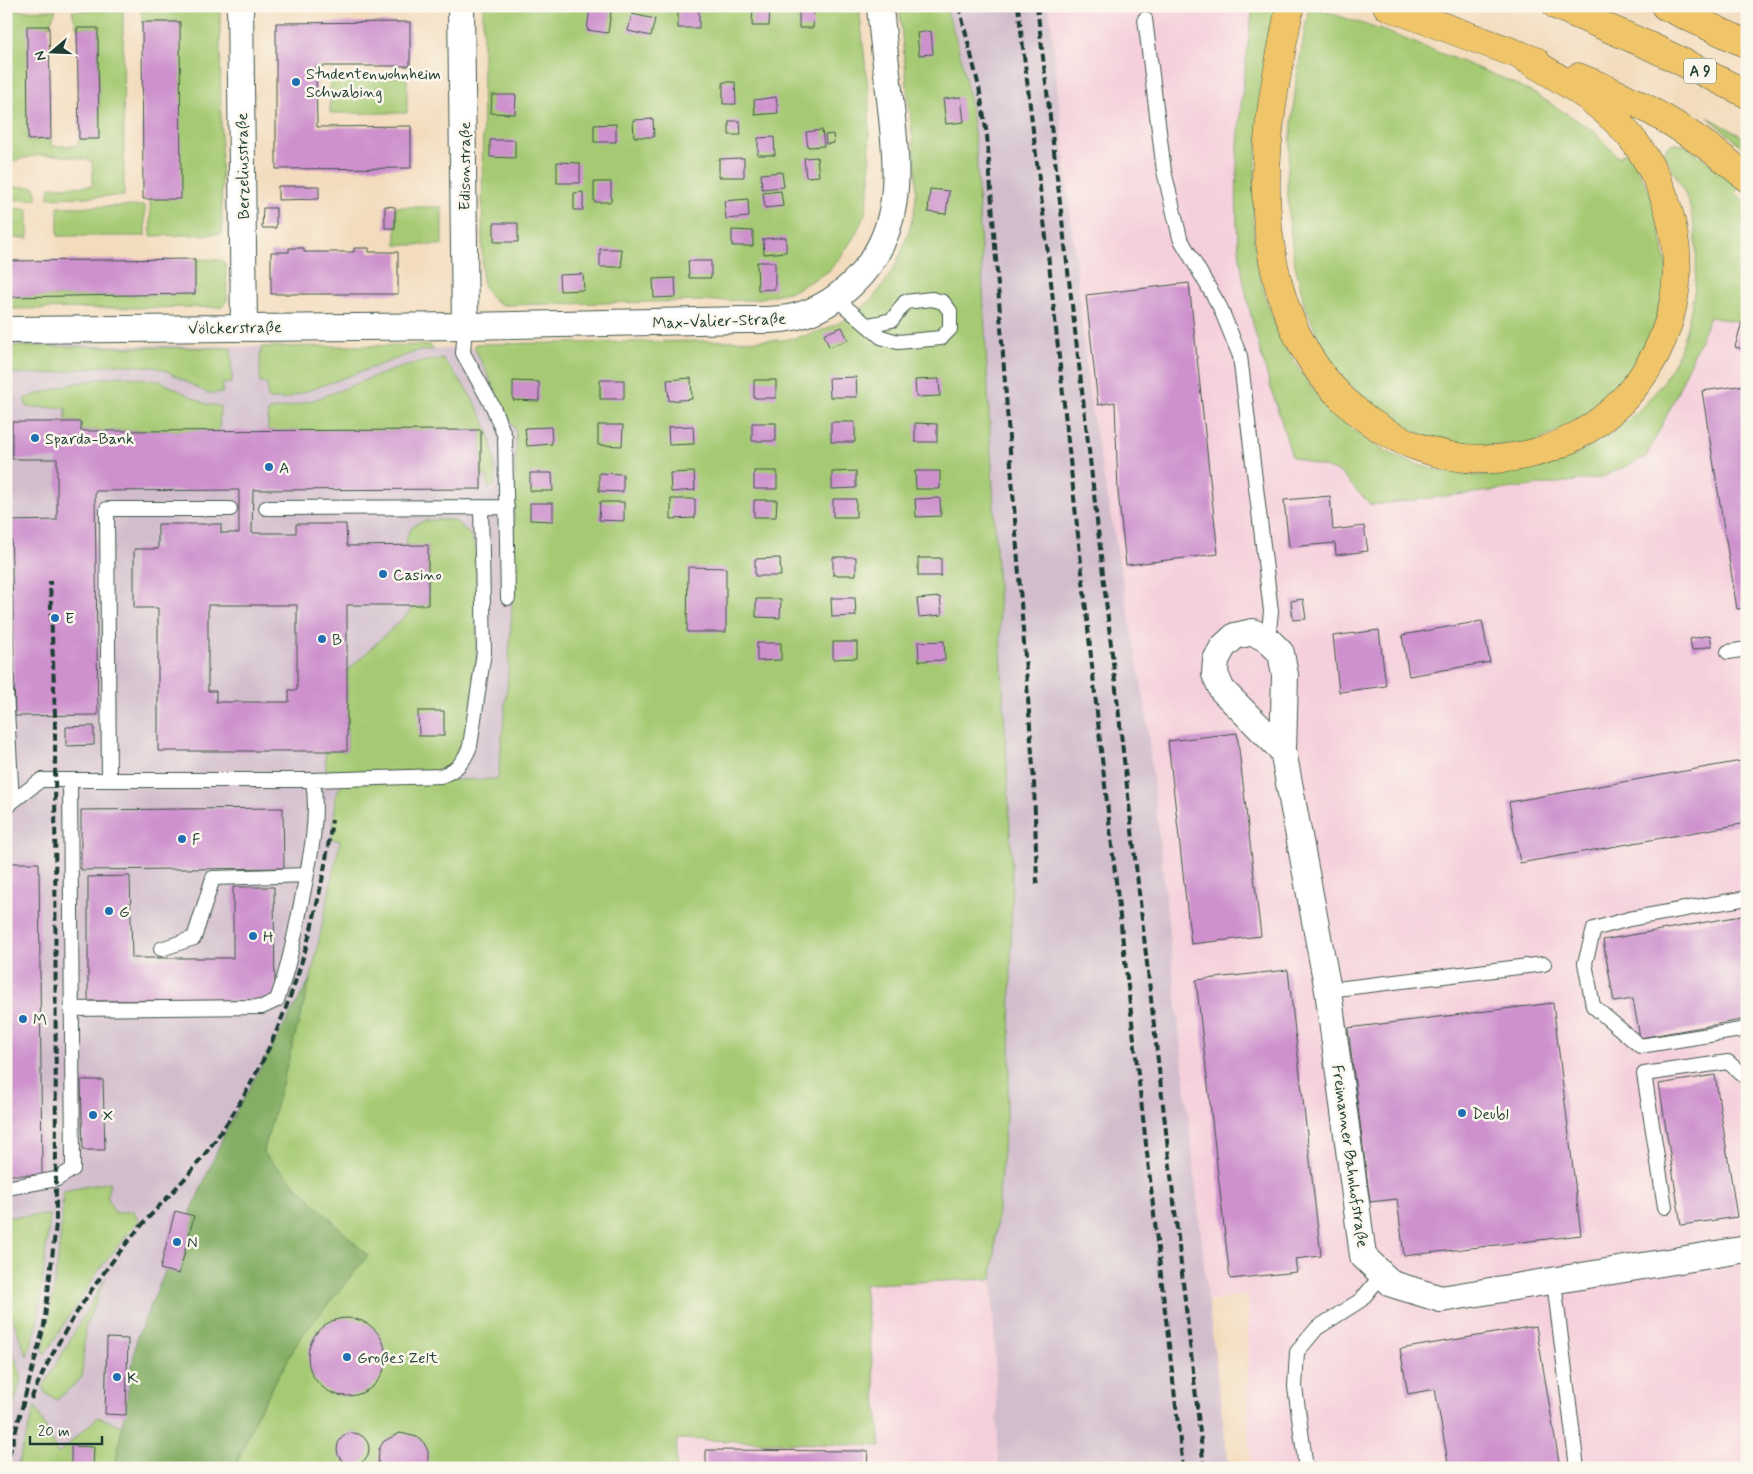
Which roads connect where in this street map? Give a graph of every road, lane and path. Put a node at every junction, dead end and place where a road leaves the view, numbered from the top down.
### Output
1 (240, 6) edge
2 (462, 6) edge
3 (880, 6) edge
4 (1387, 6) edge
5 (1556, 6) edge
6 (1665, 6) edge
7 (1289, 10) edge
8 (1146, 20) dead end
9 (1747, 44) edge
10 (1747, 94) edge
11 (1614, 103) junction
12 (1747, 178) edge
13 (835, 298) junction
14 (868, 325) junction
15 (244, 326) junction
16 (465, 326) junction
17 (6, 330) edge
18 (481, 507) junction
19 (507, 507) junction
20 (266, 508) dead end
21 (230, 509) dead end
22 (508, 598) dead end
23 (1268, 640) junction
24 (1747, 648) edge
25 (1728, 652) dead end
26 (6, 692) edge
27 (1283, 751) junction
28 (70, 780) junction
29 (109, 780) junction
30 (313, 780) junction
31 (9, 805) edge
32 (306, 875) junction
33 (1747, 898) edge
34 (161, 949) dead end
35 (1544, 964) dead end
36 (1328, 990) junction
37 (71, 1009) junction
38 (1747, 1029) edge
39 (1746, 1080) edge
40 (6, 1188) edge
41 (1665, 1207) dead end
42 (1747, 1249) edge
43 (1382, 1274) junction
44 (1554, 1282) junction
45 (1306, 1468) edge
46 (1577, 1468) edge

1 - 15 street, Berzeliusstraße
2 - 16 street, Edisonstraße
3 - 13 street, Max-Valier-Straße
4 - 11 highway
5 - 10 highway, A 9
6 - 9 highway
7 - 11 highway
8 - 23 lane
11 - 12 highway
13 - 14 lane
13 - 16 street, Max-Valier-Straße
14 - 14 lane
15 - 16 street, Völckerstraße
15 - 17 street, Völckerstraße
16 - 19 lane
18 - 19 lane
18 - 20 lane
18 - 30 lane
19 - 22 lane
21 - 29 lane
23 - 27 street, Freimanner Bahnhofstraße
23 - 27 street
24 - 25 lane
26 - 31 lane
27 - 36 street, Freimanner Bahnhofstraße
28 - 29 lane
28 - 31 lane
28 - 37 lane
29 - 30 lane
30 - 32 lane
32 - 34 lane
32 - 37 lane
33 - 38 lane
35 - 36 lane
36 - 43 street, Freimanner Bahnhofstraße
37 - 40 lane
39 - 41 lane
42 - 44 street, Freimanner Bahnhofstraße
43 - 44 street, Freimanner Bahnhofstraße
43 - 45 lane
44 - 46 lane

